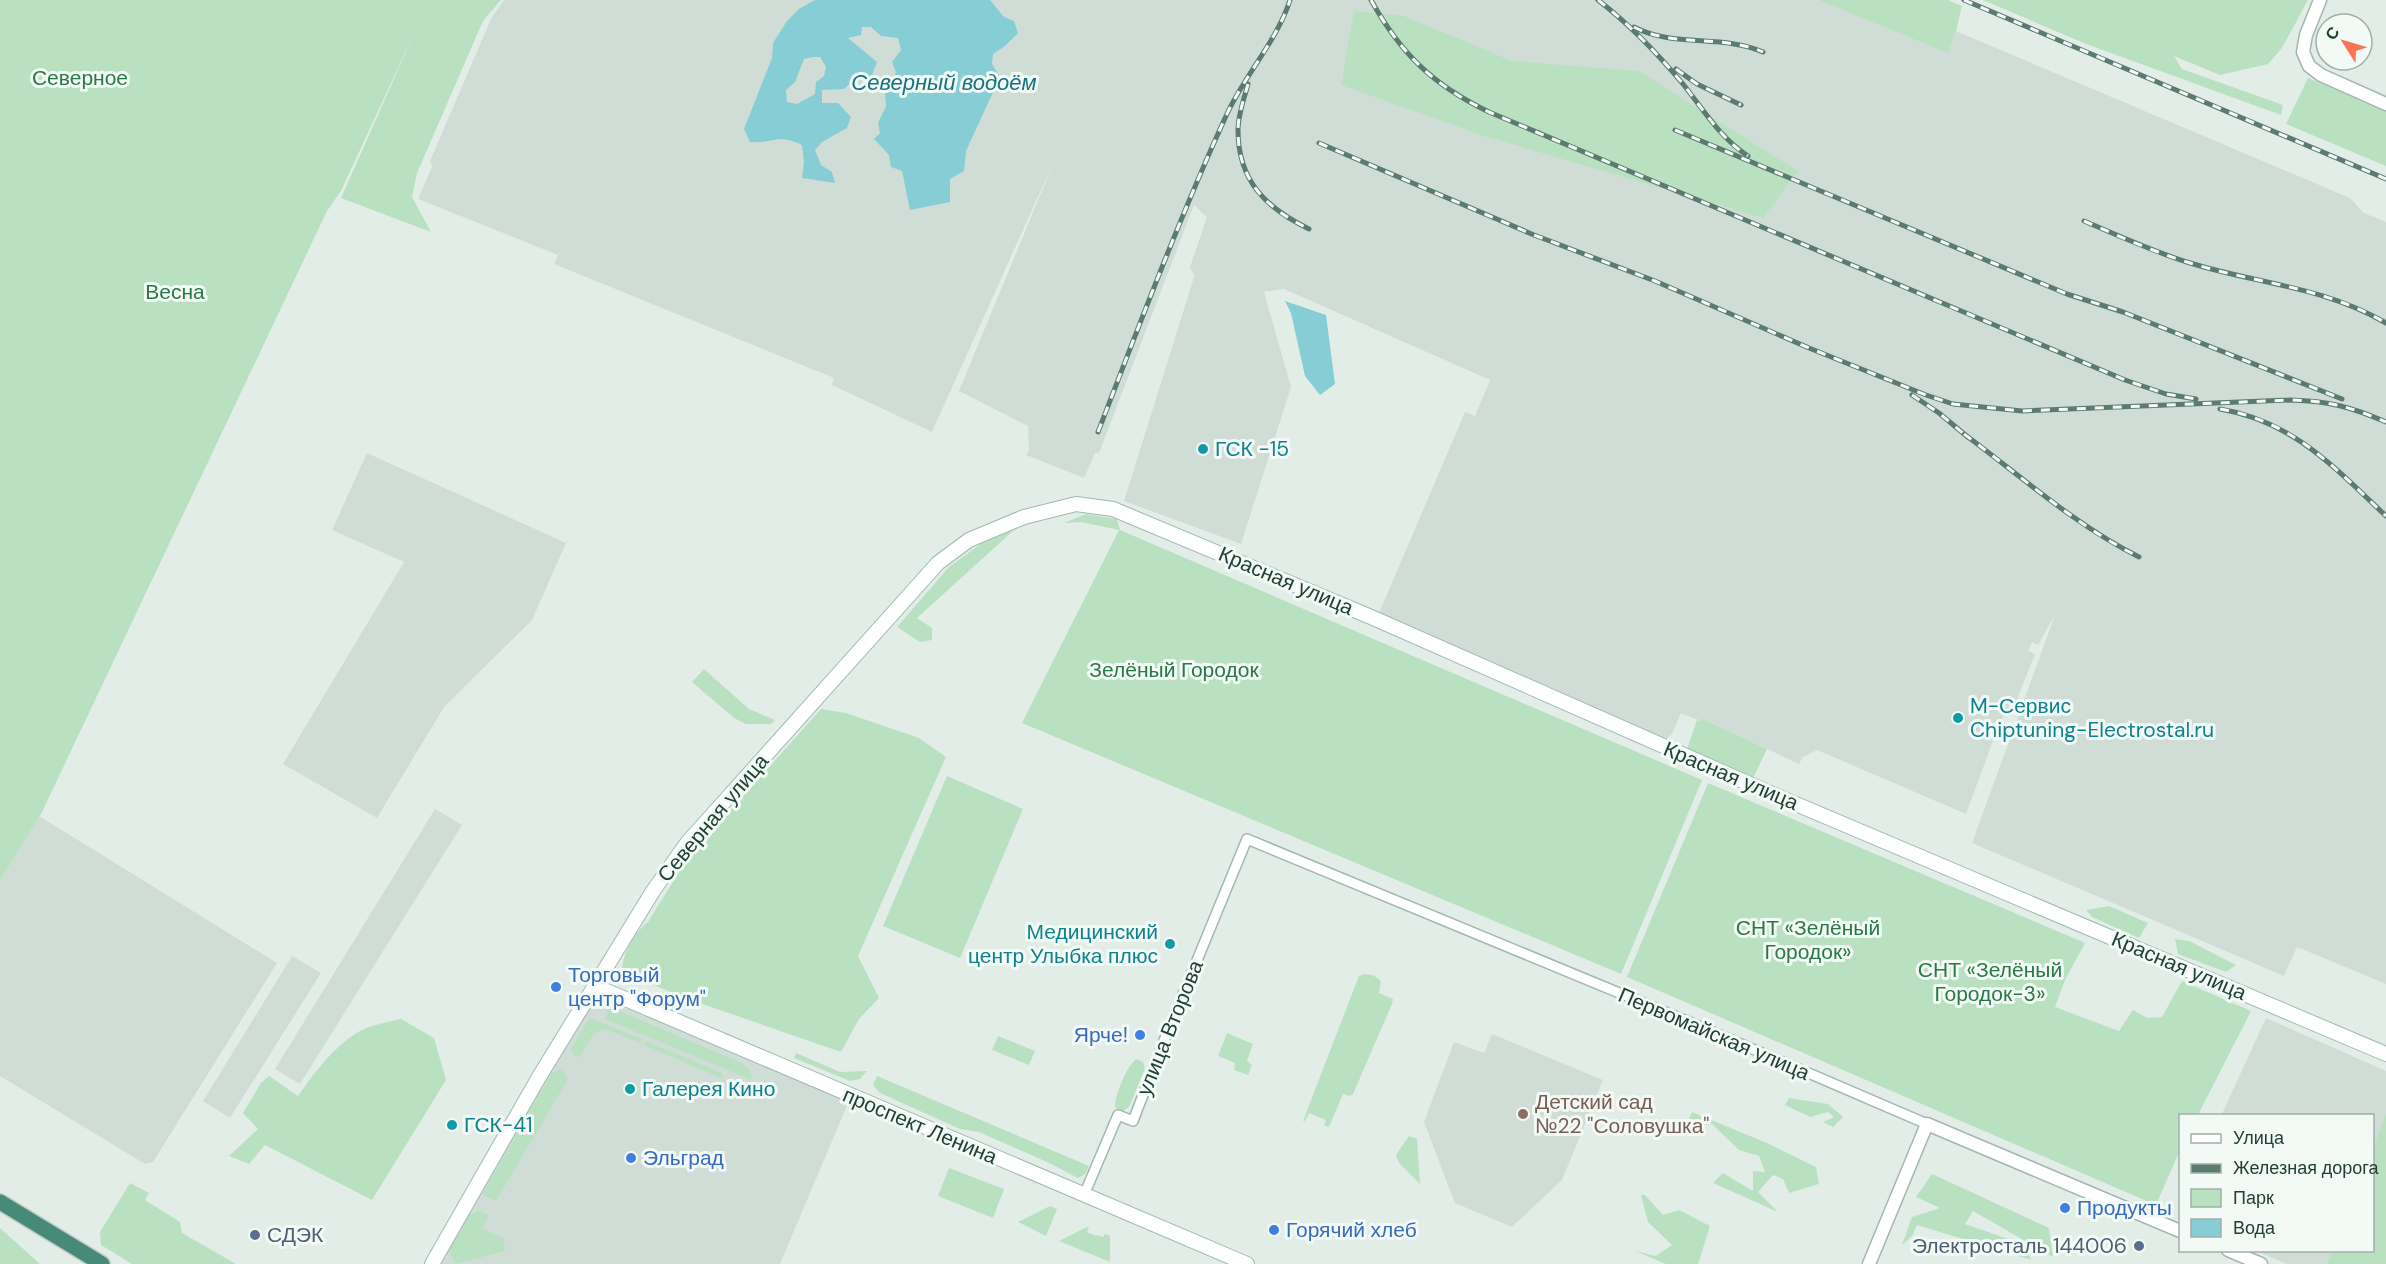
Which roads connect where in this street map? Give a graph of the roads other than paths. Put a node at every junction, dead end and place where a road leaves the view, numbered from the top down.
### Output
1 (2320, 0) edge
2 (2386, 104) edge
3 (1076, 504) joint
4 (1247, 839) joint
5 (595, 986) junction
6 (2386, 1054) edge
7 (1927, 1124) junction
8 (1084, 1195) junction
9 (0, 1202) edge
10 (2179, 1230) edge
11 (2231, 1252) edge
12 (102, 1264) edge
13 (432, 1264) edge
14 (1246, 1264) edge
15 (1869, 1264) edge
16 (2261, 1264) edge

1 - 2 street
3 - 5 main road, Северная улица
3 - 6 main road, Красная улица
4 - 7 street, Первомайская улица
4 - 8 street, улица Второва
5 - 8 main road, проспект Ленина
5 - 13 main road, Северная улица
7 - 10 street, Первомайская улица
7 - 15 street
8 - 14 main road, проспект Ленина
9 - 12 highway
11 - 16 street

